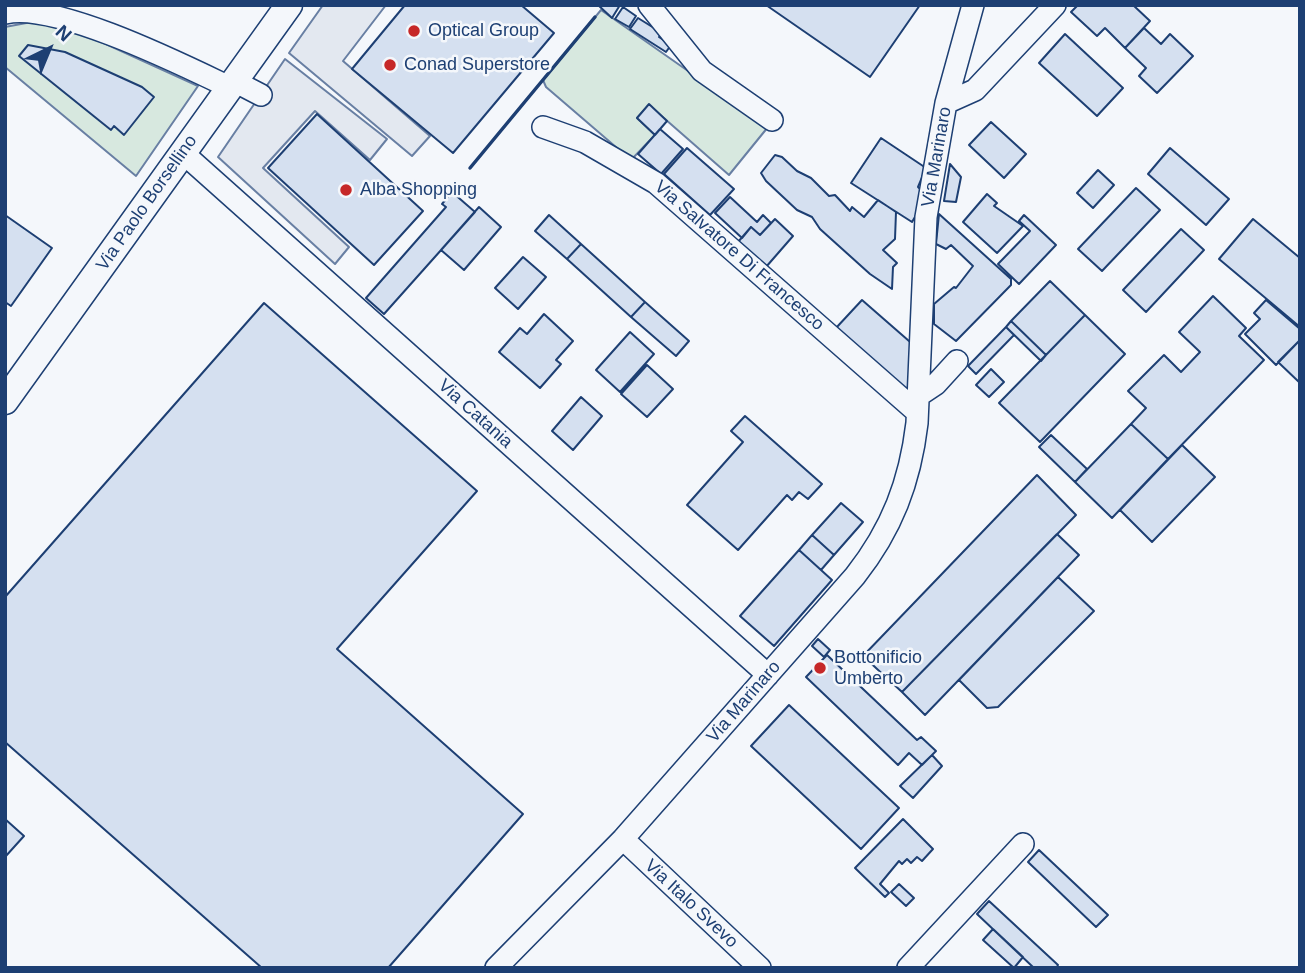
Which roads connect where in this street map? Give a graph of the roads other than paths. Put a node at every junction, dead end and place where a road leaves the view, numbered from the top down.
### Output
1 (289, 5) edge
2 (649, 5) edge
3 (973, 5) edge
4 (1055, 5) edge
5 (5, 13) edge
6 (232, 84) junction
7 (261, 95) dead end
8 (946, 103) junction
9 (772, 120) dead end
10 (543, 127) dead end
11 (183, 153) junction
12 (957, 361) dead end
13 (5, 401) edge
14 (918, 404) junction
15 (768, 675) junction
16 (623, 839) junction
17 (1023, 844) dead end
18 (496, 968) edge
19 (760, 968) edge
20 (908, 968) edge

1 - 6 main road, Via Paolo Borsellino
2 - 9 street
3 - 8 street, Via Marinaro
4 - 8 street
5 - 6 street
6 - 7 street
6 - 11 main road, Via Paolo Borsellino
8 - 14 street, Via Marinaro
10 - 14 street, Via Salvatore Di Francesco
11 - 13 main road, Via Paolo Borsellino
11 - 15 street, Via Catania
12 - 14 street
14 - 15 street, Via Marinaro
15 - 16 street, Via Marinaro
16 - 18 street, Via Marinaro
16 - 19 street, Via Italo Svevo
17 - 20 street

